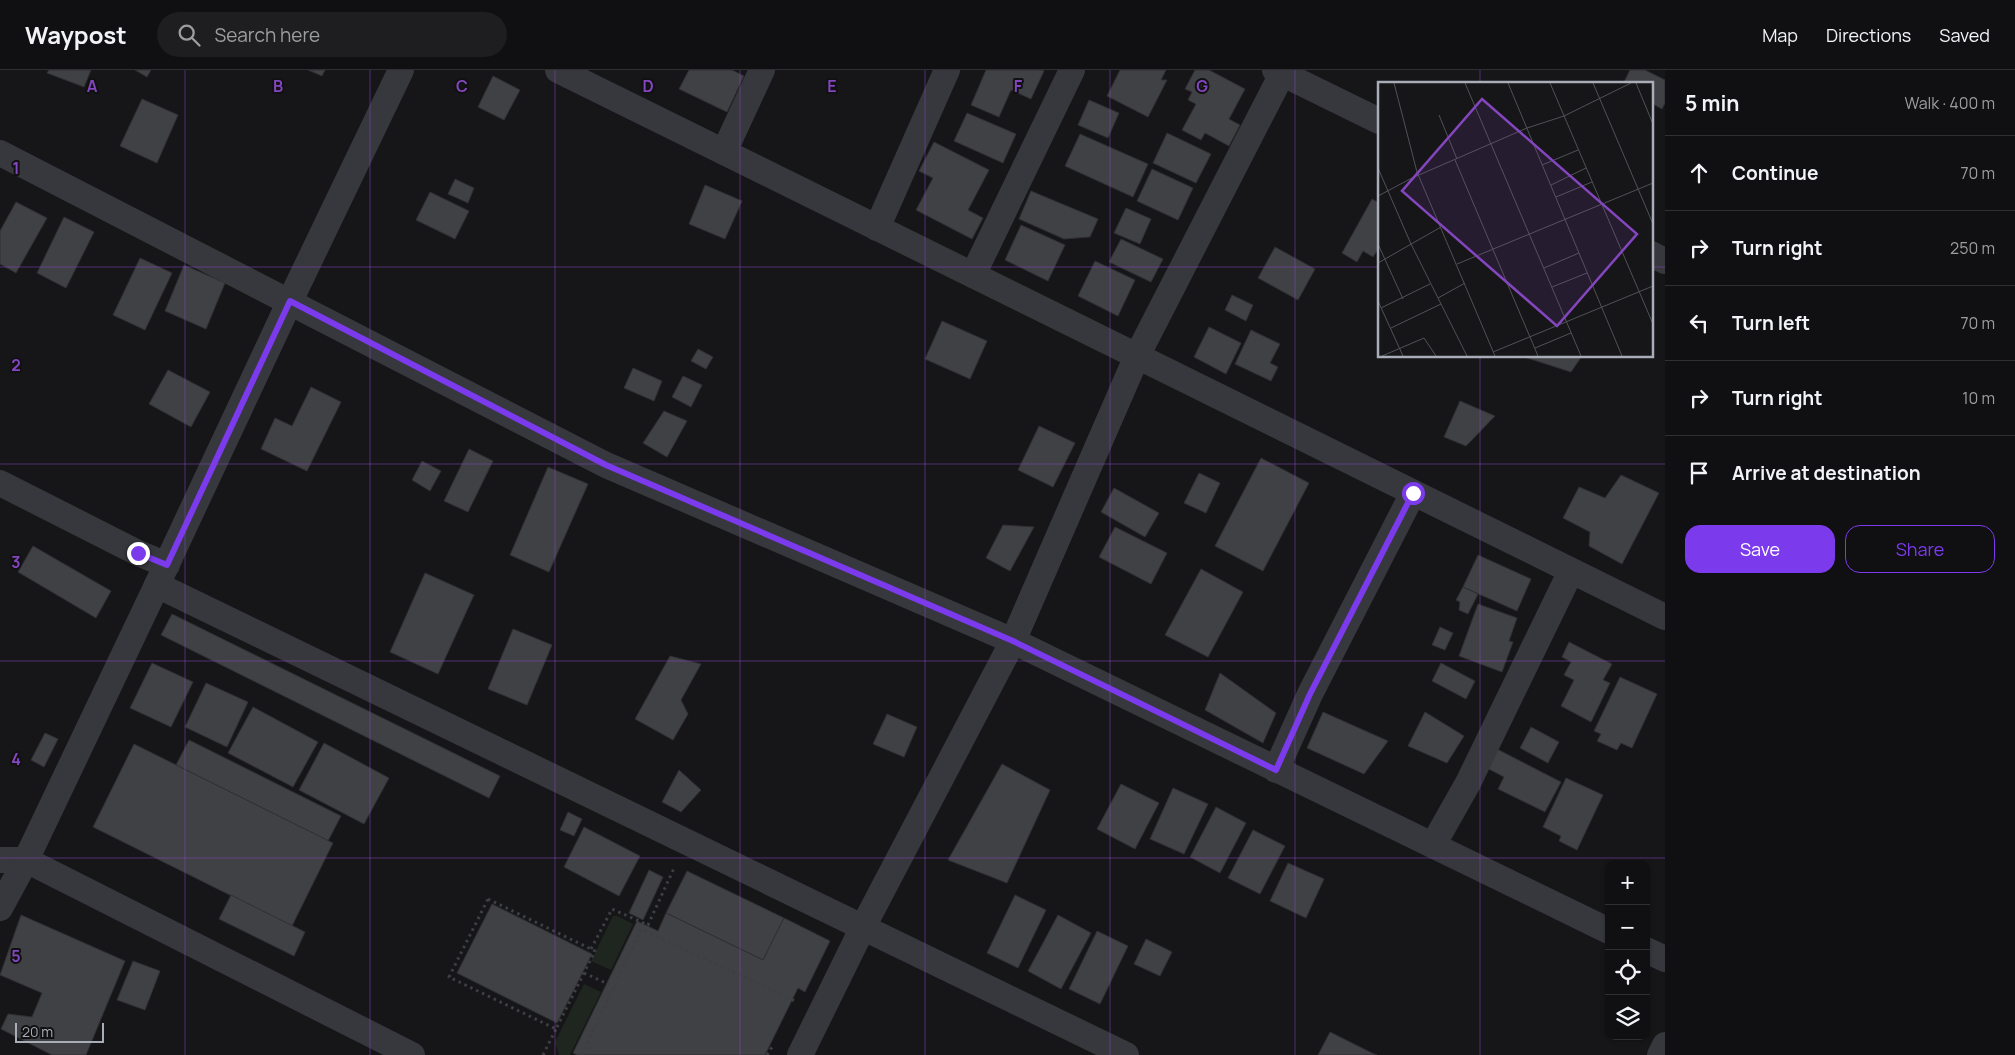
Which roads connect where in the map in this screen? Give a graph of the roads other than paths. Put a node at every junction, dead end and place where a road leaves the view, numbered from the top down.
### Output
1 (401, 70) edge
2 (558, 70) edge
3 (762, 70) edge
4 (947, 70) edge
5 (1072, 70) edge
6 (1280, 71) edge
7 (1378, 120) edge
8 (0, 152) edge
9 (724, 152) junction
10 (877, 228) junction
11 (1652, 254) edge
12 (1665, 261) edge
13 (973, 275) junction
14 (290, 301) junction
15 (1137, 356) junction
16 (0, 483) edge
17 (1413, 493) junction
18 (1572, 571) junction
19 (162, 575) junction
20 (1665, 617) edge
21 (1013, 641) junction
22 (1276, 770) junction
23 (1433, 845) junction
24 (0, 860) edge
25 (26, 860) junction
26 (0, 908) edge
27 (862, 927) junction
28 (1605, 929) edge
29 (1650, 952) edge
30 (1665, 959) edge
31 (1665, 1045) edge
32 (412, 1055) edge
33 (800, 1055) edge
34 (1126, 1055) edge
35 (1660, 1055) edge

1 - 14 street
2 - 9 street
3 - 9 street
4 - 10 street
5 - 13 street
6 - 7 street
6 - 15 street
8 - 14 street
9 - 10 street
10 - 13 street
11 - 12 street
13 - 15 street
14 - 19 street
14 - 21 street
15 - 17 street
15 - 21 street
16 - 19 street
17 - 18 street
17 - 22 street
18 - 20 street
18 - 23 street
19 - 25 street
19 - 27 street
21 - 22 street
21 - 27 street
22 - 23 street
23 - 28 street
24 - 25 street
25 - 26 street
25 - 32 street
27 - 33 street
27 - 34 street
29 - 30 street
31 - 35 street

